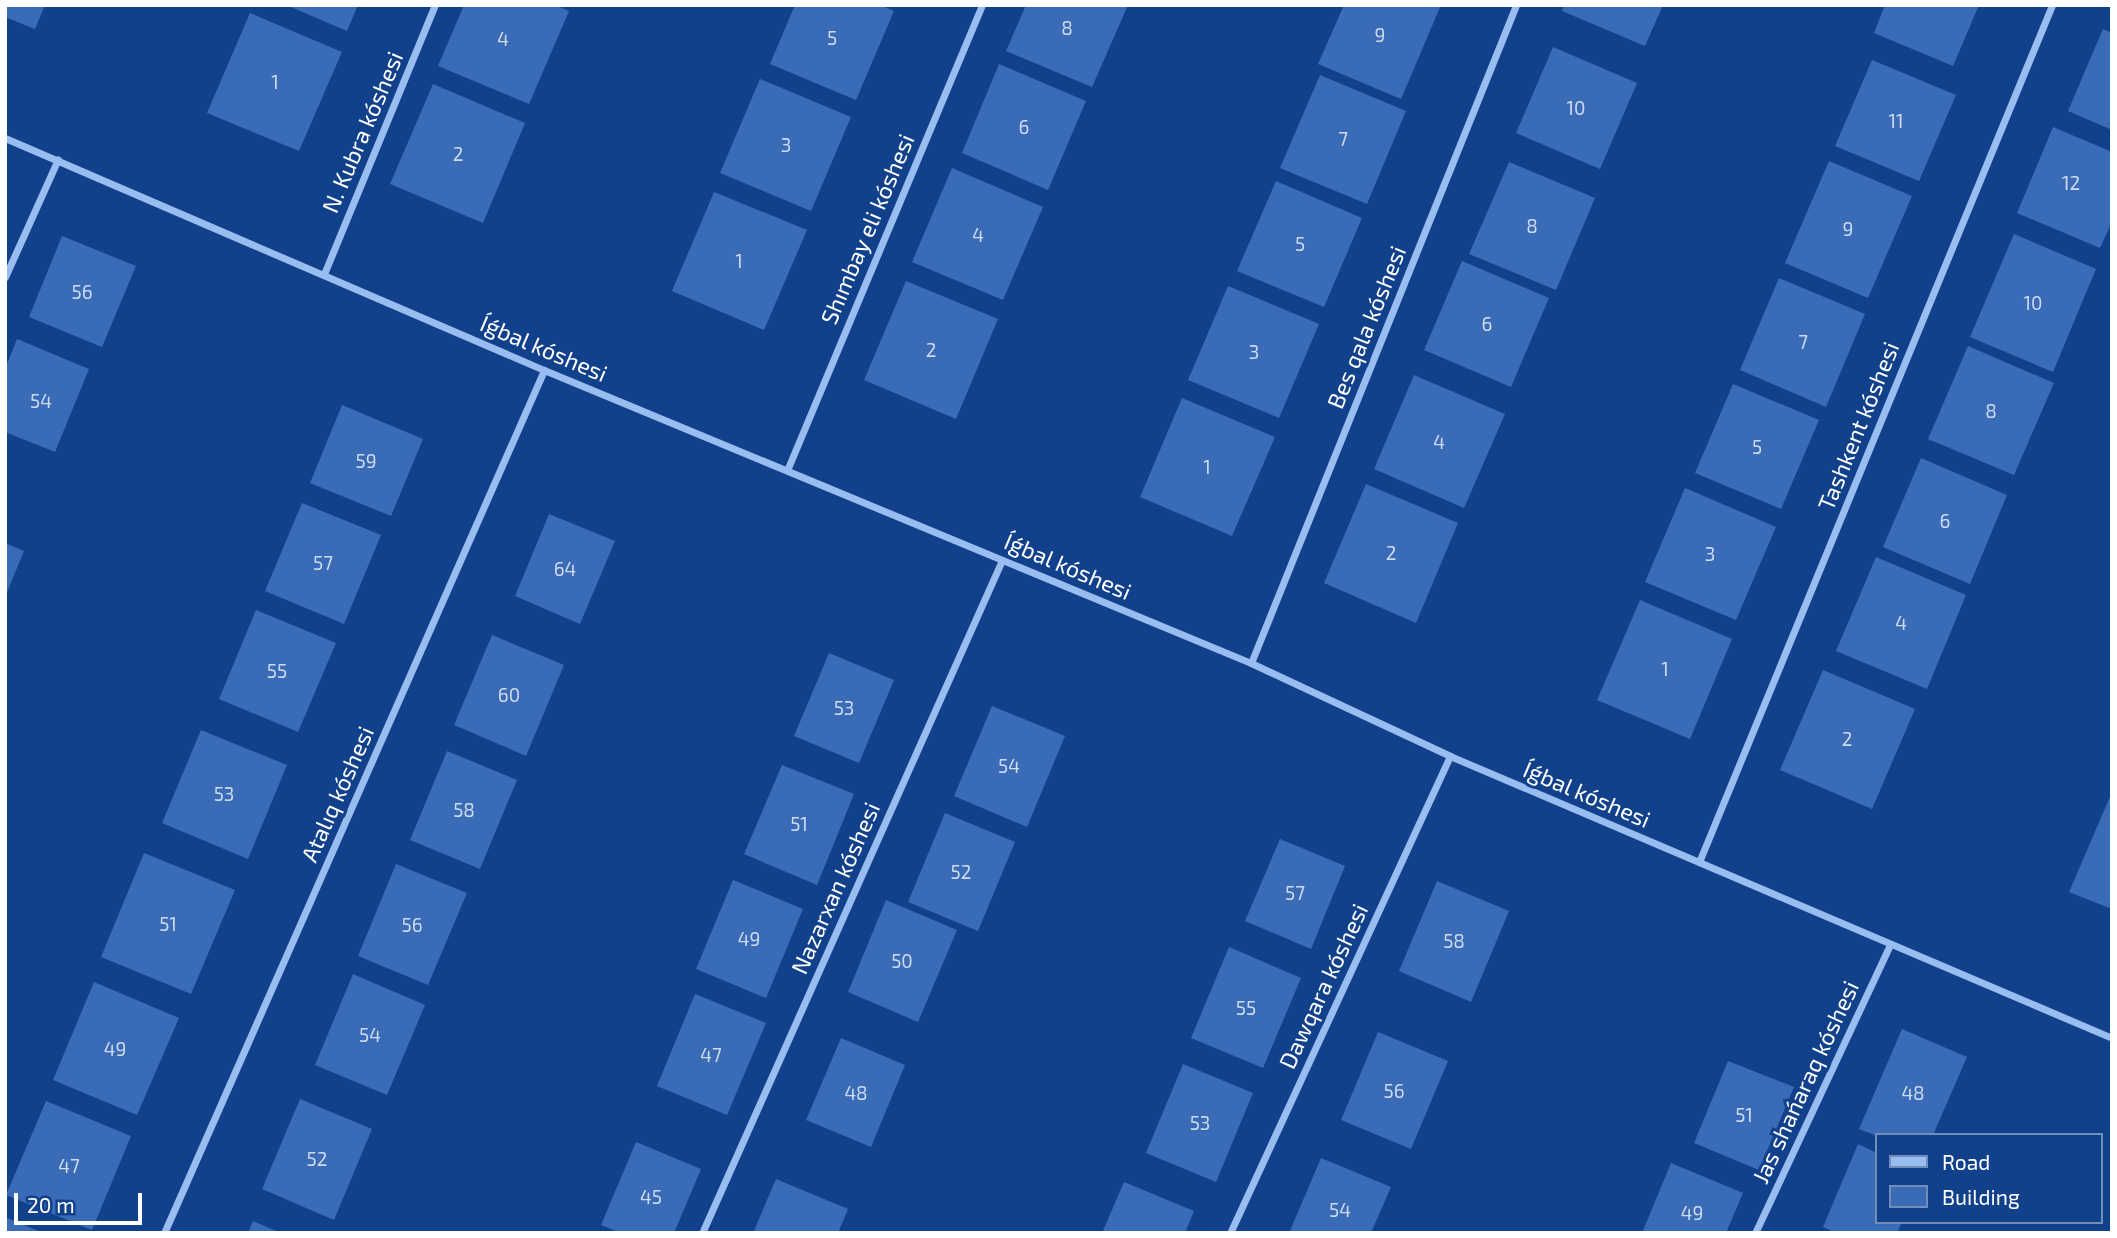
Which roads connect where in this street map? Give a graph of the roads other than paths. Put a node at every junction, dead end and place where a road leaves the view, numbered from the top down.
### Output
1 (435, 5) edge
2 (982, 5) edge
3 (1516, 5) edge
4 (2052, 5) edge
5 (5, 138) edge
6 (58, 159) junction
7 (324, 274) junction
8 (5, 277) edge
9 (544, 370) junction
10 (788, 468) junction
11 (1002, 559) junction
12 (1251, 663) junction
13 (1450, 756) junction
14 (1699, 862) junction
15 (1889, 947) junction
16 (2112, 1038) edge
17 (164, 1233) edge
18 (702, 1233) edge
19 (1230, 1233) edge
20 (1755, 1233) edge

1 - 7 street, N. Kubra kóshesi
2 - 10 street, Shımbay eli kóshesi
3 - 12 street, Bes qala kóshesi
4 - 14 street, Tashkent kóshesi
5 - 6 street, Íǵbal kóshesi
6 - 7 street, Íǵbal kóshesi
6 - 8 street
7 - 9 street, Íǵbal kóshesi
9 - 10 street, Íǵbal kóshesi
9 - 17 street, Atalıq kóshesi
10 - 11 street, Íǵbal kóshesi
11 - 12 street, Íǵbal kóshesi
11 - 18 street, Nazarxan kóshesi
12 - 13 street, Íǵbal kóshesi
13 - 14 street, Íǵbal kóshesi
13 - 19 street, Dawqara kóshesi
14 - 15 street, Íǵbal kóshesi
15 - 16 street, Íǵbal kóshesi
15 - 20 street, Jas shańaraq kóshesi

